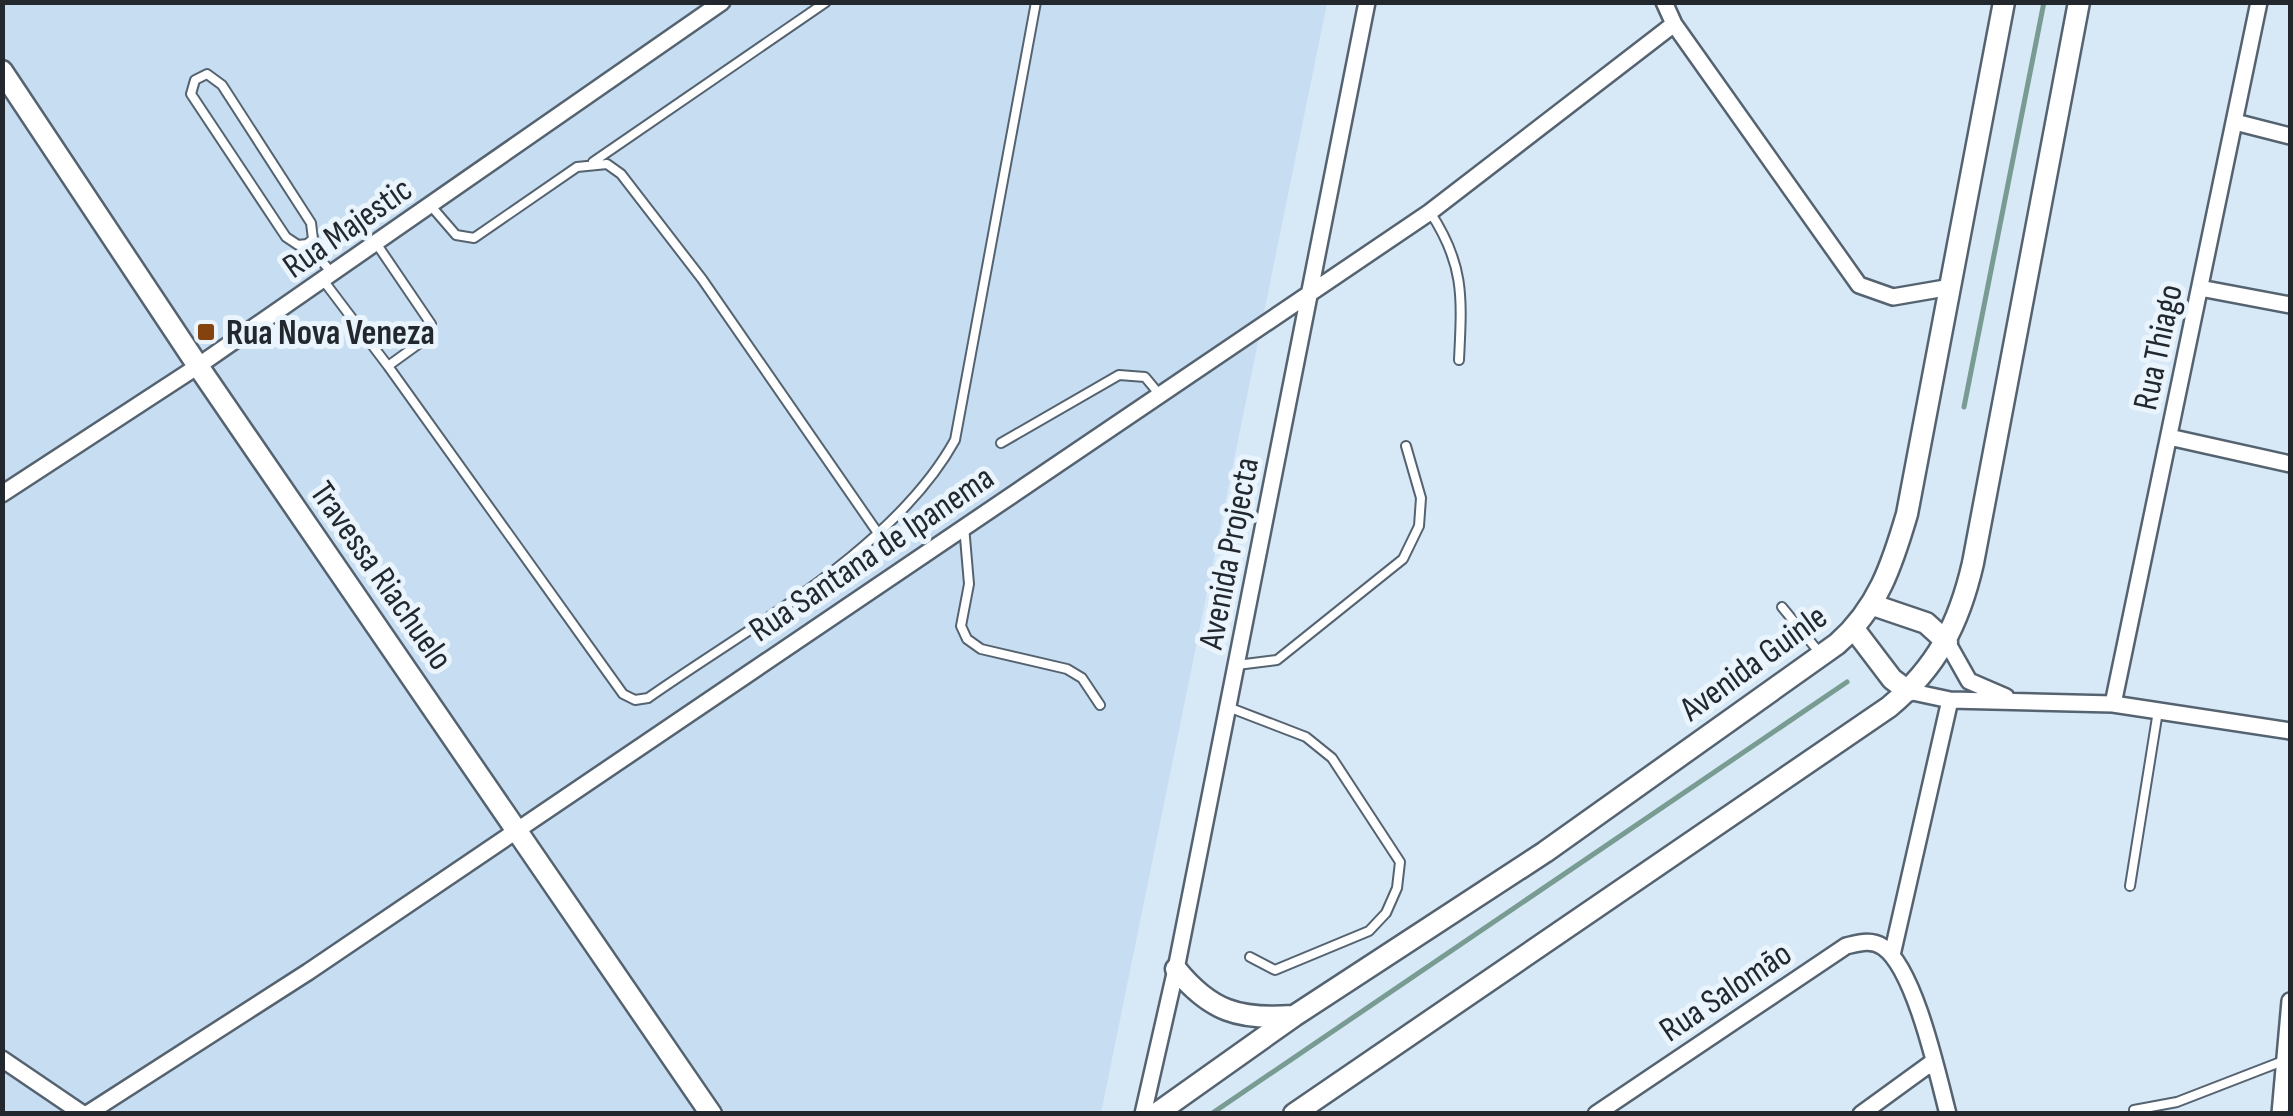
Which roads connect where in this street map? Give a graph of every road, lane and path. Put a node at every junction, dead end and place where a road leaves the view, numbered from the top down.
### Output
1 (722, 2) edge
2 (826, 2) edge
3 (1036, 2) edge
4 (1367, 2) edge
5 (1664, 2) edge
6 (2004, 2) edge
7 (2079, 2) edge
8 (2260, 2) edge
9 (1674, 24) junction
10 (6, 86) edge
11 (2234, 122) junction
12 (2290, 136) edge
13 (592, 162) junction
14 (431, 206) junction
15 (1430, 212) junction
16 (376, 243) junction
17 (306, 244) junction
18 (327, 276) junction
19 (1950, 288) junction
20 (2200, 288) junction
21 (1310, 294) junction
22 (2290, 305) edge
23 (1459, 360) dead end
24 (198, 366) junction
25 (388, 366) junction
26 (1160, 395) junction
27 (2169, 437) junction
28 (1002, 442) dead end
29 (1406, 446) dead end
30 (2290, 464) edge
31 (2, 494) edge
32 (964, 526) junction
33 (880, 536) junction
34 (1873, 605) junction
35 (1782, 607) dead end
36 (1854, 629) junction
37 (1947, 642) junction
38 (1822, 656) junction
39 (1236, 664) junction
40 (1908, 691) junction
41 (1950, 700) junction
42 (2024, 704) junction
43 (2113, 704) junction
44 (1100, 705) dead end
45 (1228, 707) junction
46 (2158, 711) junction
47 (2290, 731) edge
48 (518, 826) junction
49 (2130, 886) dead end
50 (1892, 955) junction
51 (1250, 957) dead end
52 (1176, 969) junction
53 (2290, 1001) edge
54 (1294, 1016) junction
55 (2, 1059) edge
56 (1934, 1061) junction
57 (2284, 1062) junction
58 (2134, 1110) dead end
59 (1299, 1112) edge
60 (85, 1114) edge
61 (711, 1114) edge
62 (1143, 1114) edge
63 (1156, 1114) edge
64 (1596, 1114) edge
65 (1861, 1114) edge
66 (1948, 1114) edge
67 (2280, 1114) edge

1 - 14 street, Rua Majestic
2 - 13 lane
3 - 33 lane
4 - 21 street, Avenida Projecta
5 - 9 street
6 - 19 street, Avenida Guinle
7 - 37 street
8 - 11 street, Rua Thiago
9 - 15 street, Rua Santana de Ipanema
9 - 19 street
10 - 24 street, Travessa Riachuelo
11 - 12 street
11 - 20 street, Rua Thiago
13 - 14 lane
13 - 33 lane
14 - 16 street, Rua Majestic
15 - 21 street, Rua Santana de Ipanema
15 - 23 lane
16 - 18 street, Rua Majestic
16 - 25 lane
17 - 17 lane
17 - 18 lane
18 - 24 street, Rua Majestic
18 - 25 lane
19 - 34 street, Avenida Guinle
20 - 22 street
20 - 27 street, Rua Thiago
21 - 26 street, Rua Santana de Ipanema
21 - 39 street, Avenida Projecta
24 - 31 street, Rua Majestic
24 - 48 street, Travessa Riachuelo
25 - 33 lane
26 - 28 lane
26 - 32 street, Rua Santana de Ipanema
27 - 30 street
27 - 43 street, Rua Thiago
29 - 39 lane
32 - 44 lane
32 - 48 street, Rua Santana de Ipanema
34 - 36 street, Avenida Guinle
34 - 37 street
35 - 38 lane
36 - 38 street, Avenida Guinle
36 - 40 street
37 - 40 street
37 - 42 street
38 - 54 street, Avenida Guinle
39 - 45 street, Avenida Projecta
40 - 41 street
40 - 59 street
41 - 42 street
41 - 50 street
42 - 43 street
43 - 46 street
45 - 51 lane
45 - 52 street, Avenida Projecta
46 - 47 street
46 - 49 lane
48 - 60 street, Rua Santana de Ipanema
48 - 61 street, Travessa Riachuelo
50 - 56 street
50 - 64 street, Rua Salomão
52 - 54 street
52 - 62 street, Avenida Projecta
53 - 57 street
54 - 63 street, Avenida Guinle
55 - 60 street
56 - 65 street
56 - 66 street
57 - 58 lane
57 - 67 street

